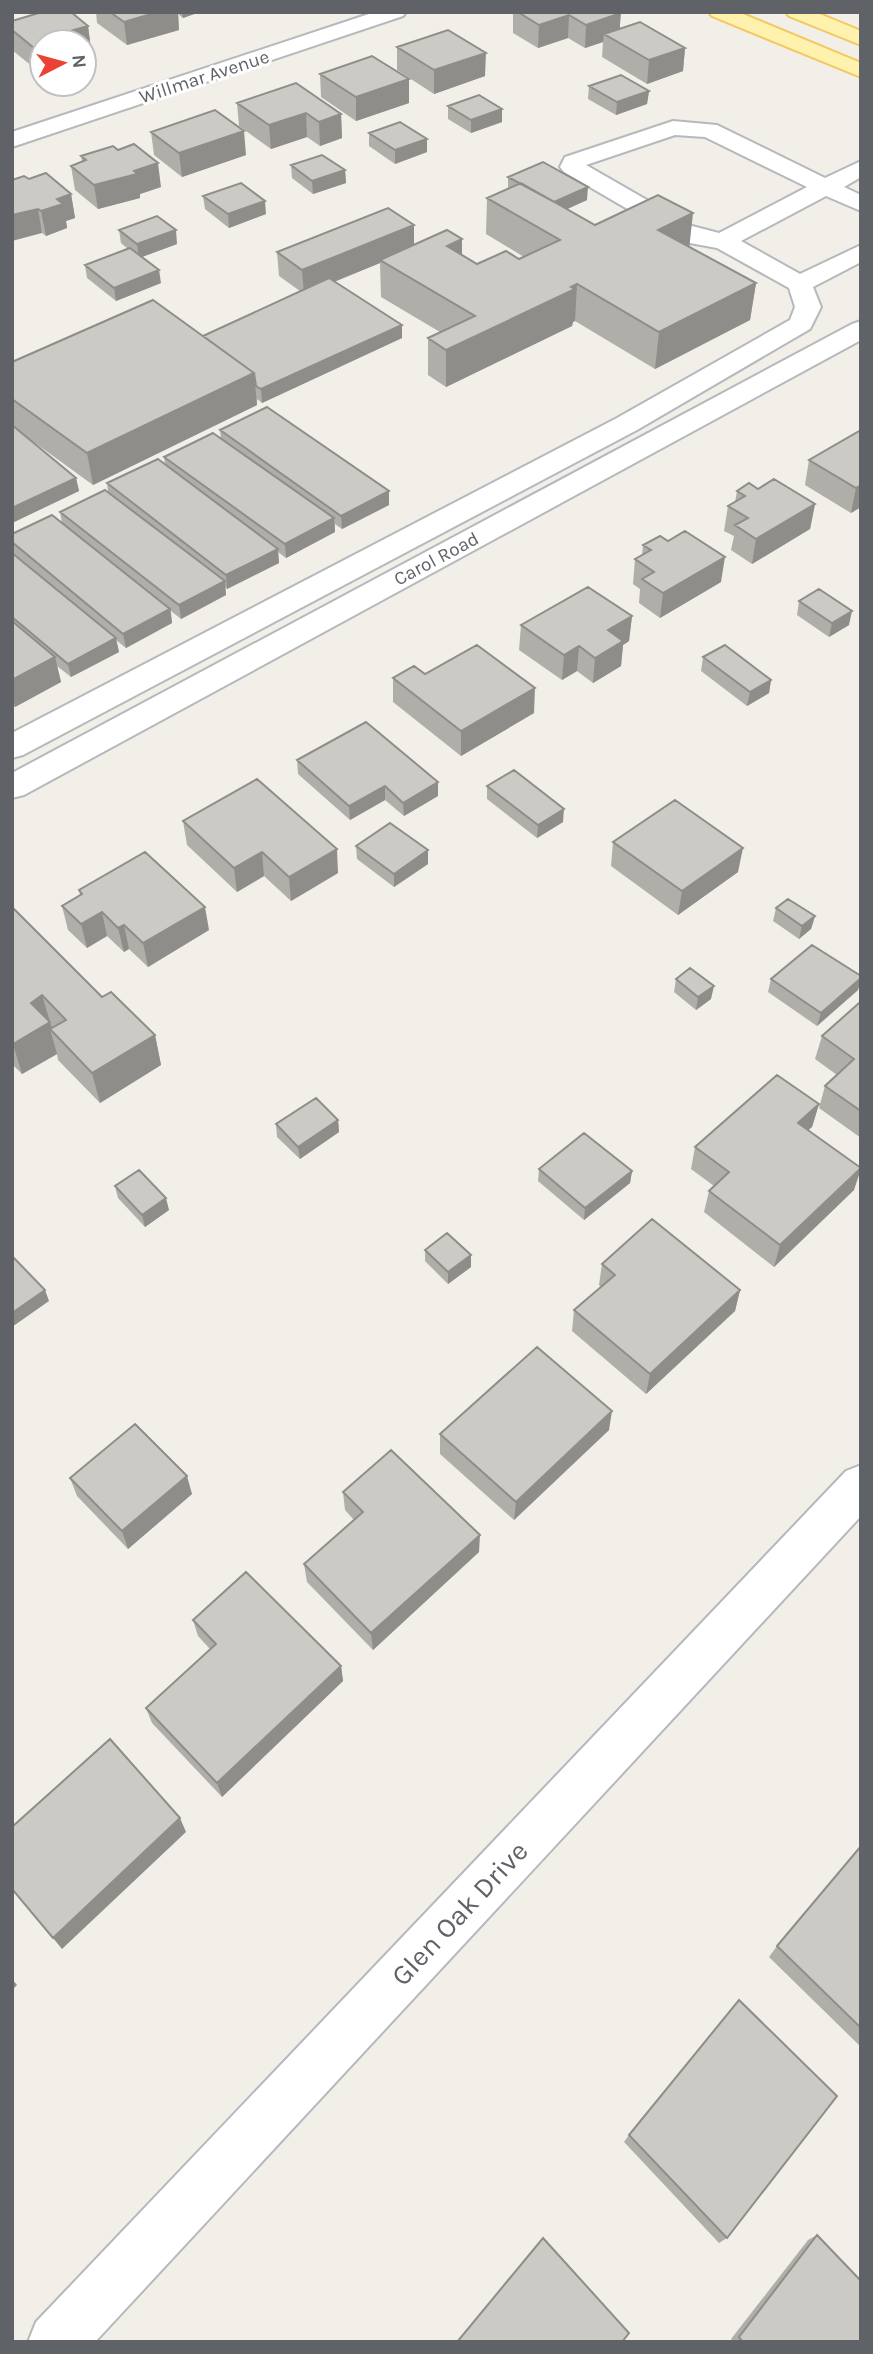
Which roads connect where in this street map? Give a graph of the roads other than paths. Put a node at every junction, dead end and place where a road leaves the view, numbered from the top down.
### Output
1 (396, 12) edge
2 (719, 12) edge
3 (796, 12) edge
4 (861, 39) edge
5 (861, 71) edge
6 (12, 140) edge
7 (861, 168) edge
8 (826, 187) junction
9 (861, 204) edge
10 (723, 241) junction
11 (861, 252) edge
12 (800, 284) junction
13 (861, 329) edge
14 (12, 747) edge
15 (12, 787) edge
16 (861, 1485) edge
17 (56, 2342) edge

1 - 6 street, Willmar Avenue
2 - 5 main road
3 - 4 main road
7 - 8 street
8 - 9 street
8 - 10 street
8 - 10 street
10 - 12 street
11 - 12 street
12 - 14 street
13 - 15 street, Carol Road
16 - 17 street, Glen Oak Drive

